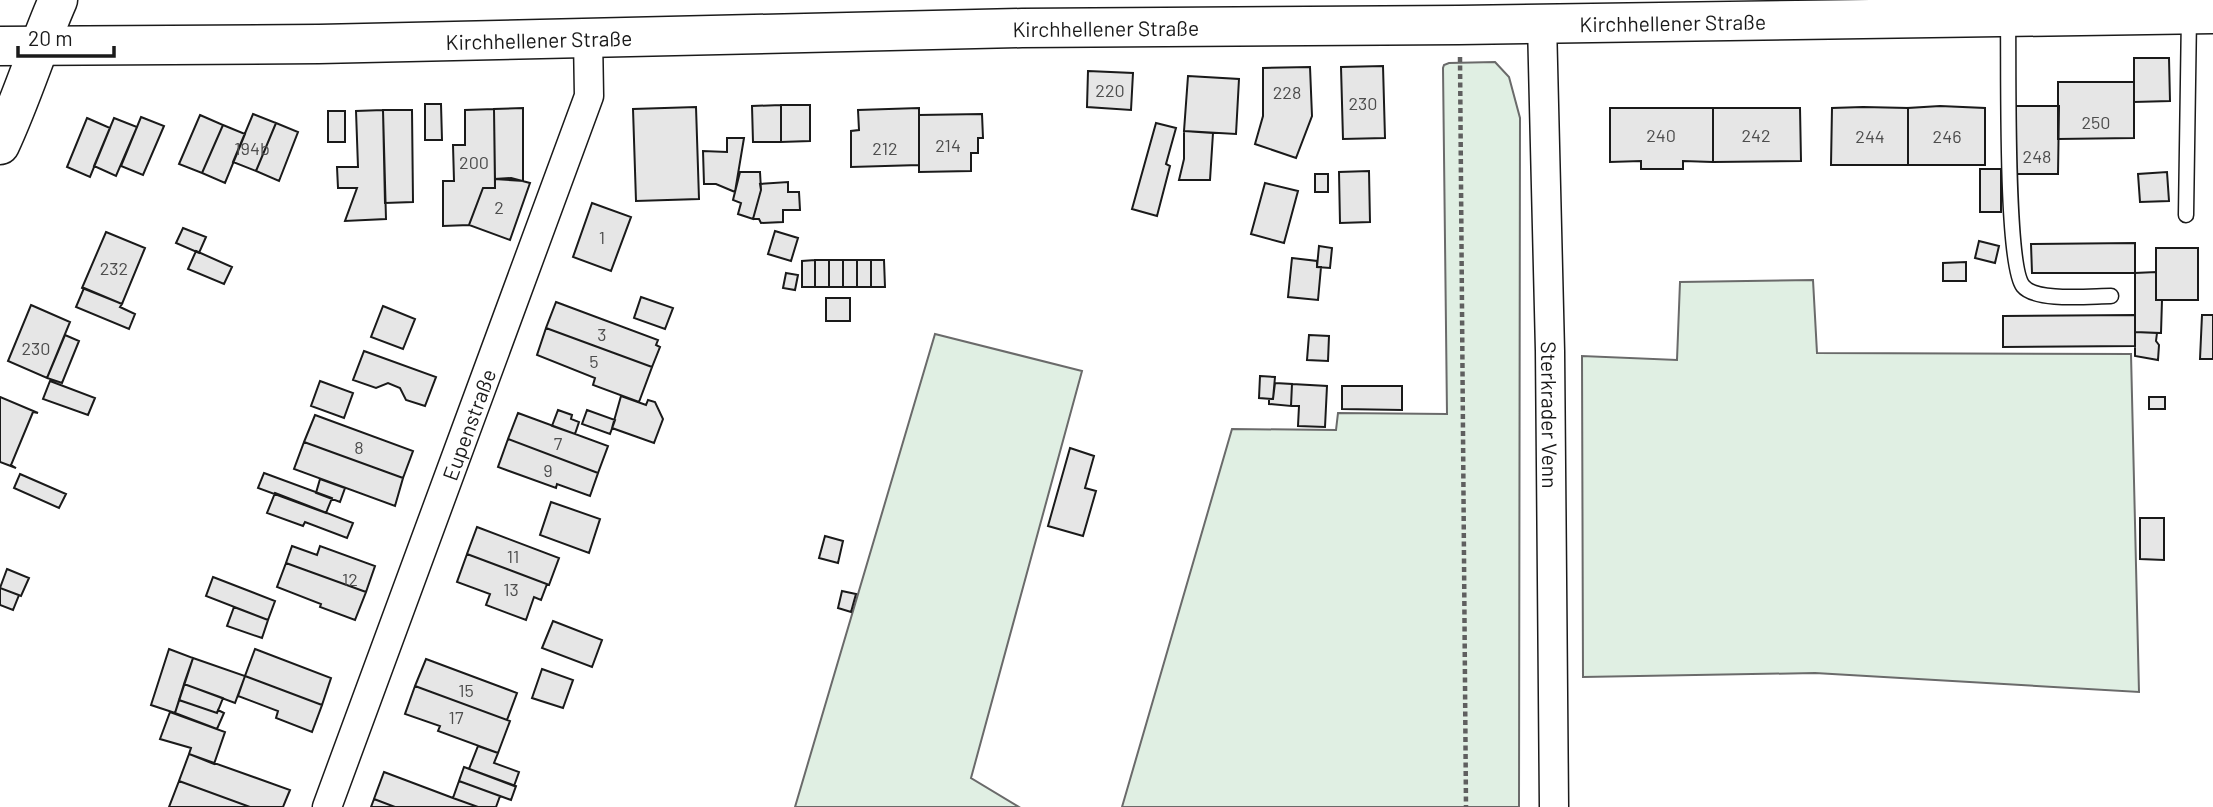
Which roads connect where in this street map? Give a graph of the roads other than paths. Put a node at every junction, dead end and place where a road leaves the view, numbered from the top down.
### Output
1 (58, 0) edge
2 (2201, 14) edge
3 (2008, 15) junction
4 (1542, 23) junction
5 (588, 37) junction
6 (38, 45) junction
7 (0, 46) edge
8 (0, 145) edge
9 (2186, 215) dead end
10 (2111, 296) dead end
11 (327, 807) edge
12 (1554, 807) edge

1 - 6 main road
2 - 3 main road, Kirchhellener Straße
2 - 9 lane
3 - 4 main road, Kirchhellener Straße
3 - 10 lane
4 - 5 main road, Kirchhellener Straße
4 - 12 street, Sterkrader Venn
5 - 6 main road, Kirchhellener Straße
5 - 11 street, Eupenstraße
6 - 7 main road, Kirchhellener Straße
6 - 8 main road

